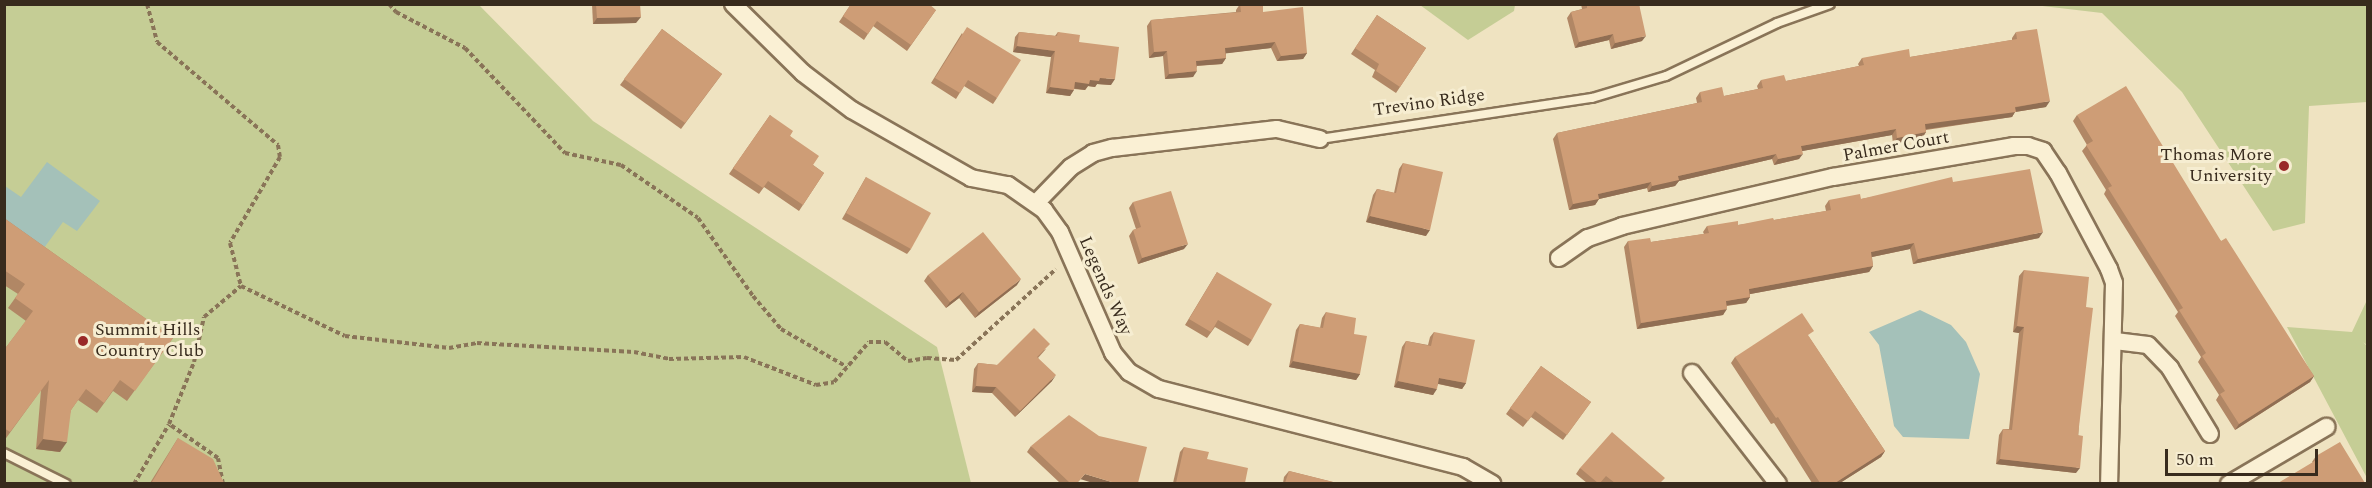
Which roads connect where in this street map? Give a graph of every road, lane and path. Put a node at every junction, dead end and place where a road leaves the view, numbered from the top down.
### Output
1 (147, 4) edge
2 (389, 4) edge
3 (733, 4) edge
4 (1830, 4) edge
5 (1320, 139) joint
6 (1036, 203) junction
7 (1070, 256) junction
8 (1559, 258) dead end
9 (241, 286) junction
10 (2115, 341) junction
11 (847, 367) junction
12 (1692, 373) dead end
13 (169, 424) junction
14 (2326, 427) dead end
15 (2210, 434) dead end
16 (4, 453) edge
17 (66, 483) edge
18 (134, 483) edge
19 (223, 483) edge
20 (1493, 483) edge
21 (1778, 483) edge
22 (2109, 483) edge
23 (2229, 483) edge

1 - 9 path
2 - 11 path
3 - 6 street, Legends Way
4 - 5 lane, Trevino Ridge
5 - 6 street, Trevino Ridge
6 - 7 street, Legends Way
7 - 11 path
7 - 20 street, Legends Way
8 - 10 street, Palmer Court
9 - 11 path
9 - 13 path
10 - 15 street
10 - 22 street, Palmer Court
12 - 21 street
13 - 18 path
13 - 19 path
14 - 23 street
16 - 17 lane

